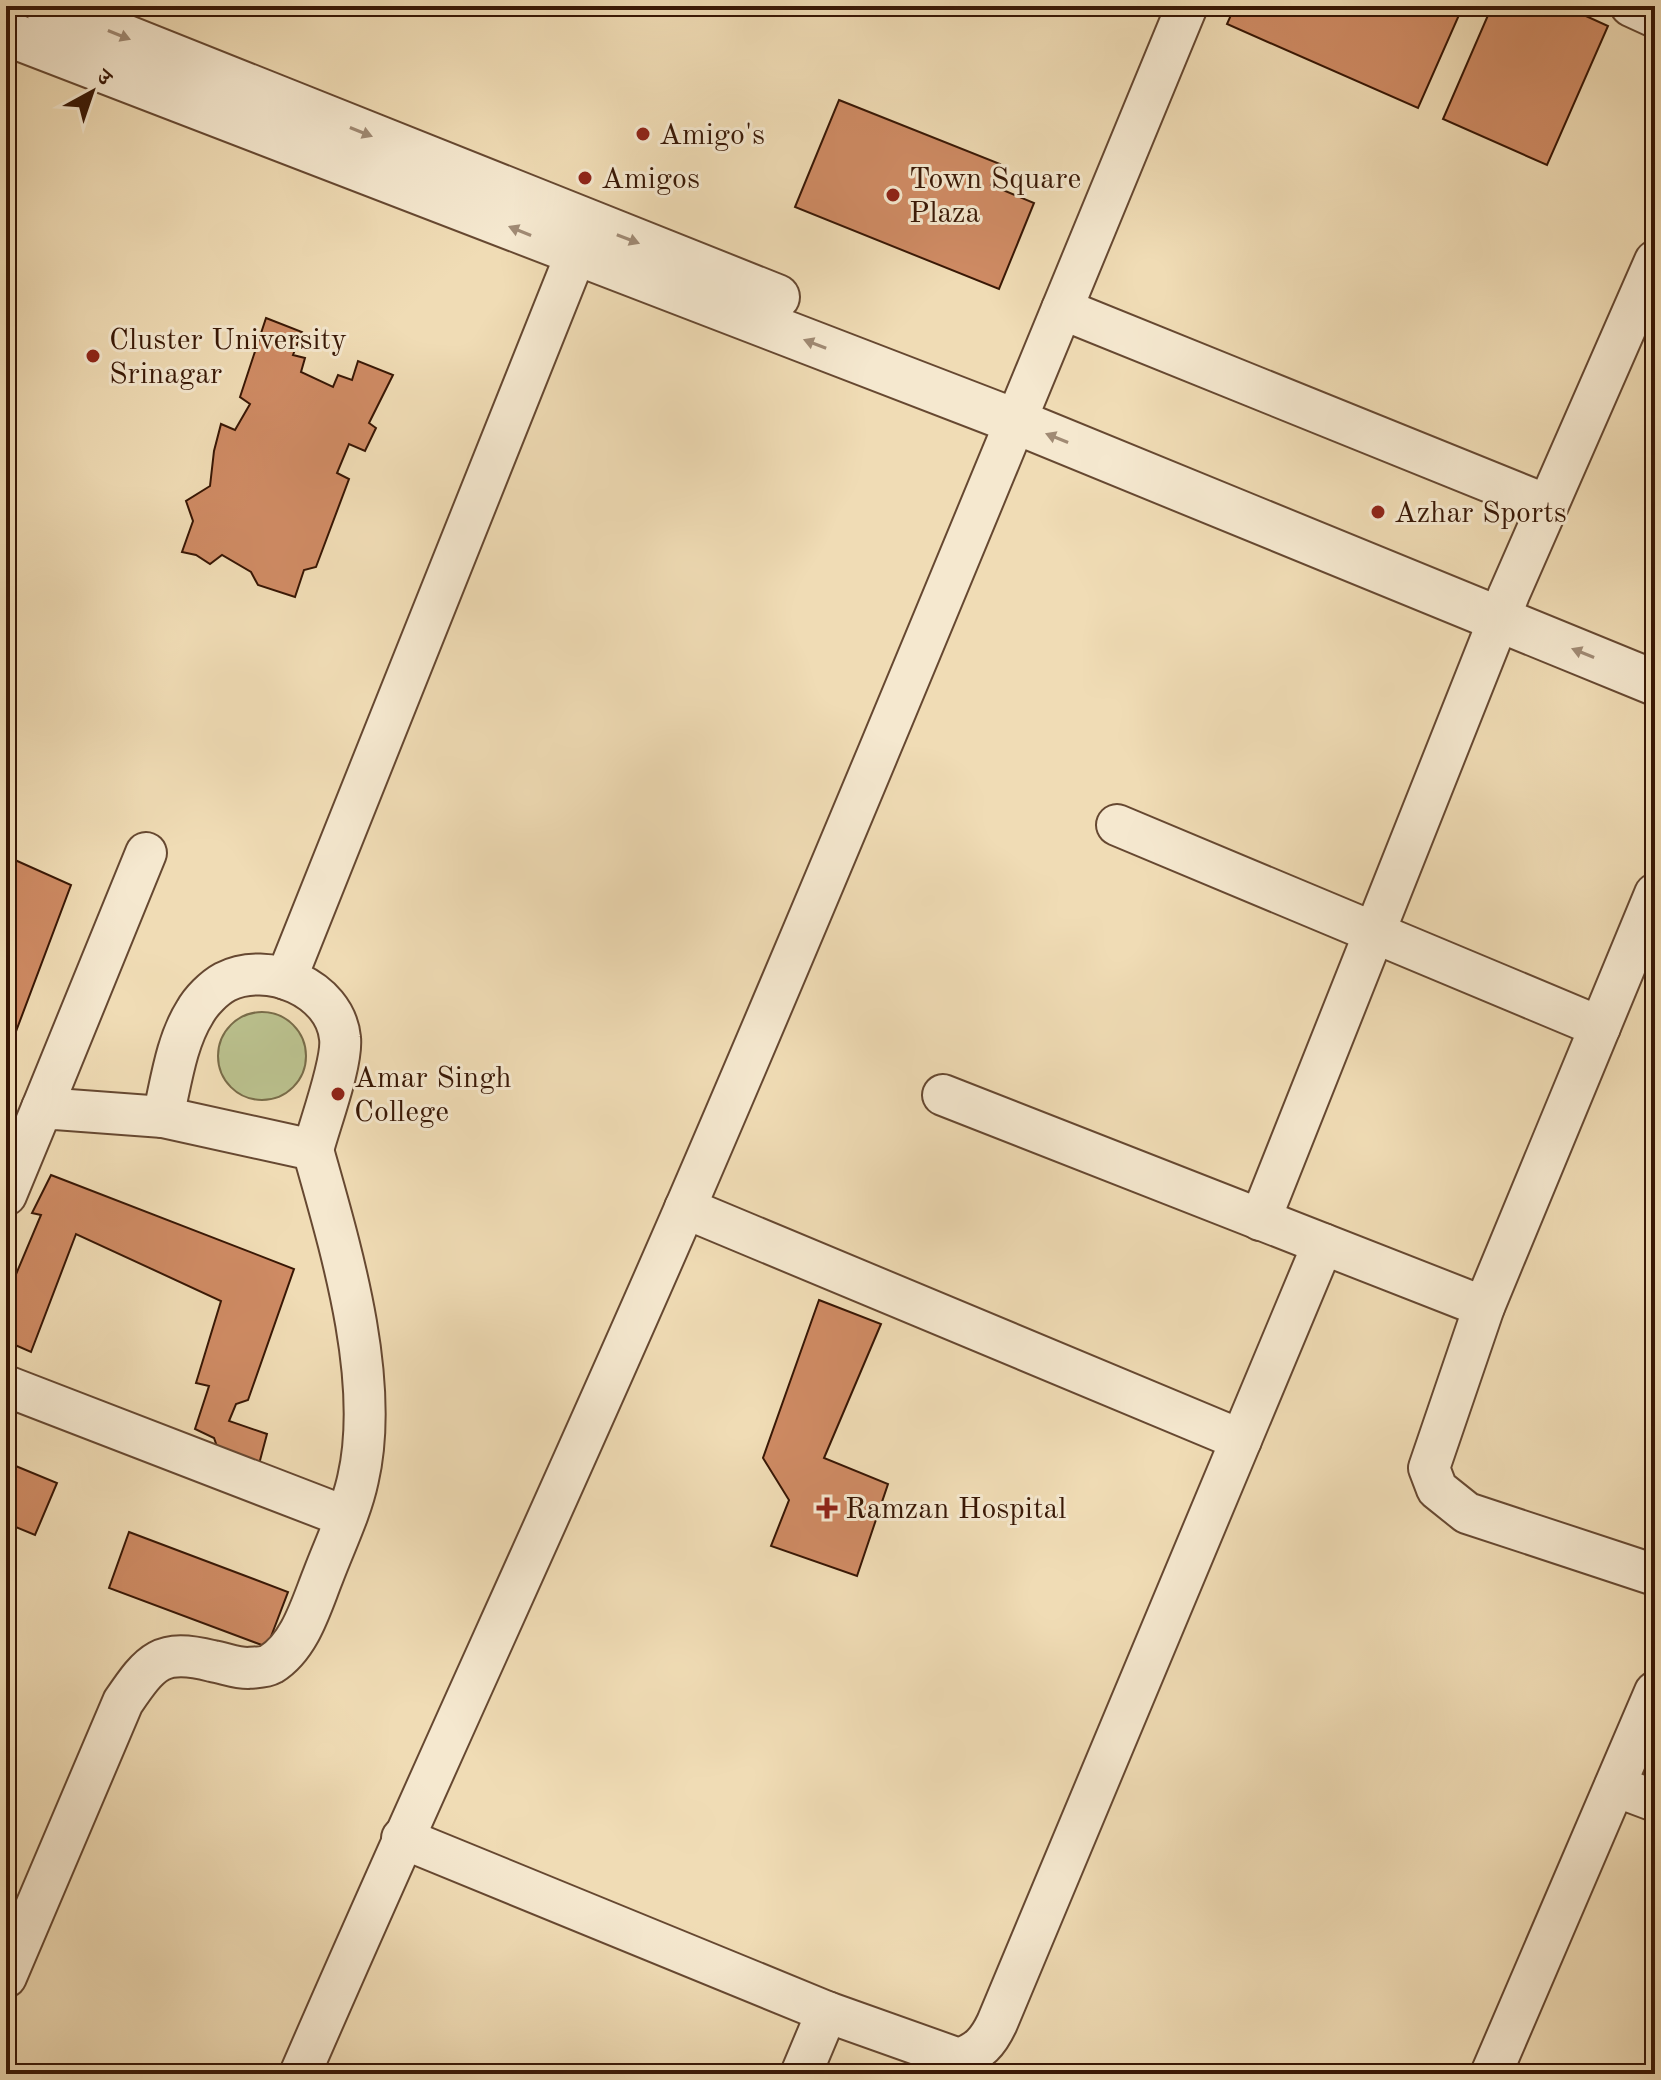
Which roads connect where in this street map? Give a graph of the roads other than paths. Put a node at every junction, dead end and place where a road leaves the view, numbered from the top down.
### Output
1 (47, 6) edge
2 (1187, 6) edge
3 (1631, 6) edge
4 (1655, 17) edge
5 (6, 33) edge
6 (582, 239) junction
7 (1655, 261) edge
8 (1062, 309) junction
9 (1023, 409) junction
10 (1547, 505) junction
11 (1504, 606) junction
12 (1655, 650) edge
13 (1655, 683) edge
14 (1117, 825) dead end
15 (146, 853) dead end
16 (1655, 894) edge
17 (1375, 933) junction
18 (286, 979) junction
19 (1600, 1027) junction
20 (943, 1095) dead end
21 (42, 1108) junction
22 (163, 1117) junction
23 (313, 1150) junction
24 (6, 1195) edge
25 (685, 1208) junction
26 (1260, 1220) junction
27 (1323, 1244) junction
28 (1484, 1307) junction
29 (6, 1386) edge
30 (1241, 1440) junction
31 (346, 1517) junction
32 (1655, 1575) edge
33 (1655, 1692) edge
34 (1615, 1786) junction
35 (1655, 1801) edge
36 (402, 1838) junction
37 (6, 1977) edge
38 (827, 2012) junction
39 (300, 2074) edge
40 (801, 2074) edge
41 (1491, 2074) edge

1 -> 6 street
2 - 8 street
3 - 4 street
6 -> 5 street
6 - 9 street
6 - 18 street
7 - 10 street
8 - 9 street
8 - 10 street
9 - 11 street
9 - 25 street
10 - 11 street
11 - 12 street
13 -> 11 street
11 - 17 street
14 - 17 street
15 - 21 street
16 - 19 street
17 - 19 street
17 - 26 street
18 - 22 street
18 - 23 street
19 - 28 street
20 - 26 street
21 - 22 street
21 - 24 street
22 - 23 street
23 - 31 street
25 - 30 street
25 - 36 street
26 - 27 street
27 - 28 street
27 - 30 street
28 - 32 street
29 - 31 street
30 - 38 street
31 - 37 street
33 - 34 street
34 - 35 street
34 - 41 street
36 - 38 street
36 - 39 street
38 - 40 street

